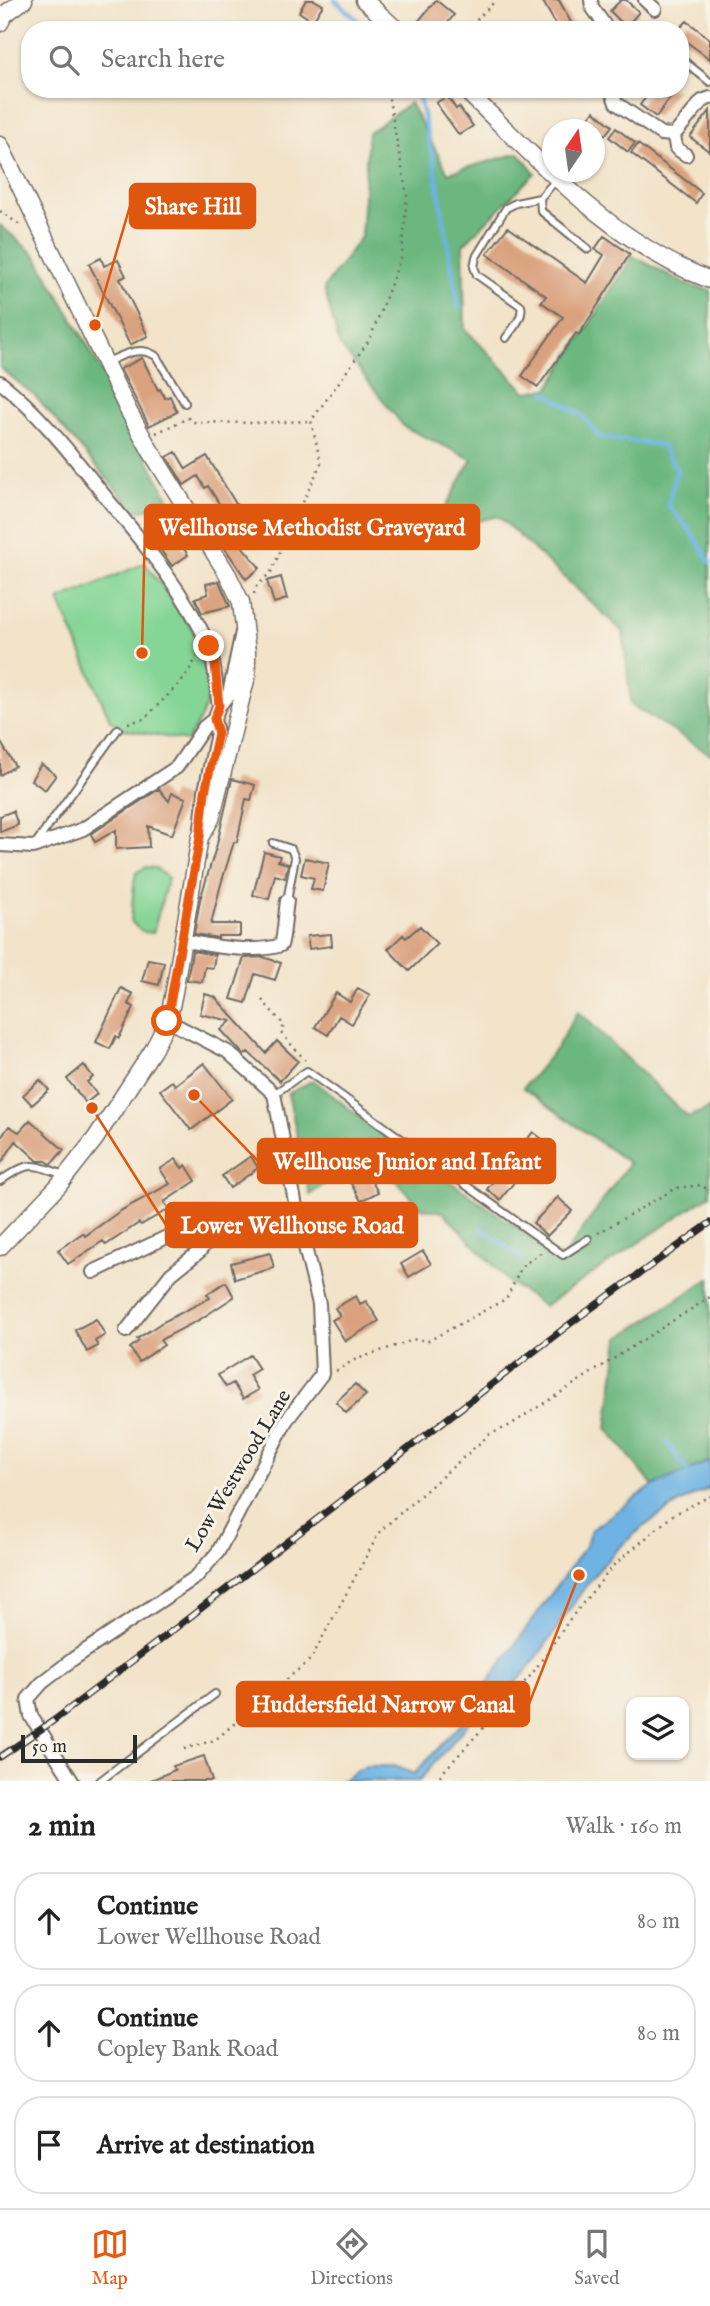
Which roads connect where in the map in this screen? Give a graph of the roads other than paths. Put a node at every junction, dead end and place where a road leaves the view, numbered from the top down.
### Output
1 (24, 0) edge
2 (364, 0) edge
3 (591, 0) edge
4 (387, 21) edge
5 (602, 21) edge
6 (0, 23) edge
7 (689, 65) edge
8 (710, 82) edge
9 (474, 98) edge
10 (614, 98) edge
11 (710, 98) edge
12 (674, 135) junction
13 (0, 145) edge
14 (686, 155) dead end
15 (542, 163) edge
16 (554, 182) edge
17 (562, 182) edge
18 (540, 198) junction
19 (588, 249) dead end
20 (710, 280) edge
21 (506, 338) dead end
22 (106, 363) junction
23 (2, 384) edge
24 (185, 403) dead end
25 (243, 628) junction
26 (216, 713) junction
27 (118, 729) road end
28 (200, 837) junction
29 (273, 843) dead end
30 (0, 845) edge
31 (33, 847) junction
32 (287, 901) joint
33 (183, 940) junction
34 (167, 1021) junction
35 (274, 1094) junction
36 (67, 1175) junction
37 (0, 1181) edge
38 (219, 1222) junction
39 (300, 1227) junction
40 (588, 1239) road end
41 (0, 1247) edge
42 (93, 1272) dead end
43 (126, 1331) dead end
44 (215, 1695) dead end
45 (72, 1781) edge
46 (100, 1781) edge

1 - 6 street
2 - 4 street
3 - 5 street
7 - 8 lane
9 - 15 street
10 - 12 street
11 - 12 street
12 - 14 street
13 - 22 street
16 - 18 lane
17 - 20 street
18 - 19 lane
18 - 21 lane
22 - 24 lane
22 - 25 street
23 - 26 street
25 - 26 street
25 - 28 street
26 - 28 street
26 - 31 street
27 - 31 lane
28 - 33 street
29 - 32 lane
30 - 31 street
32 - 33 street
33 - 34 street
34 - 35 street
34 - 36 street
35 - 39 street, Low Westwood Lane
35 - 40 lane
36 - 37 lane
36 - 41 street
38 - 39 street
38 - 42 street
38 - 43 street
39 - 45 street, Low Westwood Lane
44 - 46 lane

